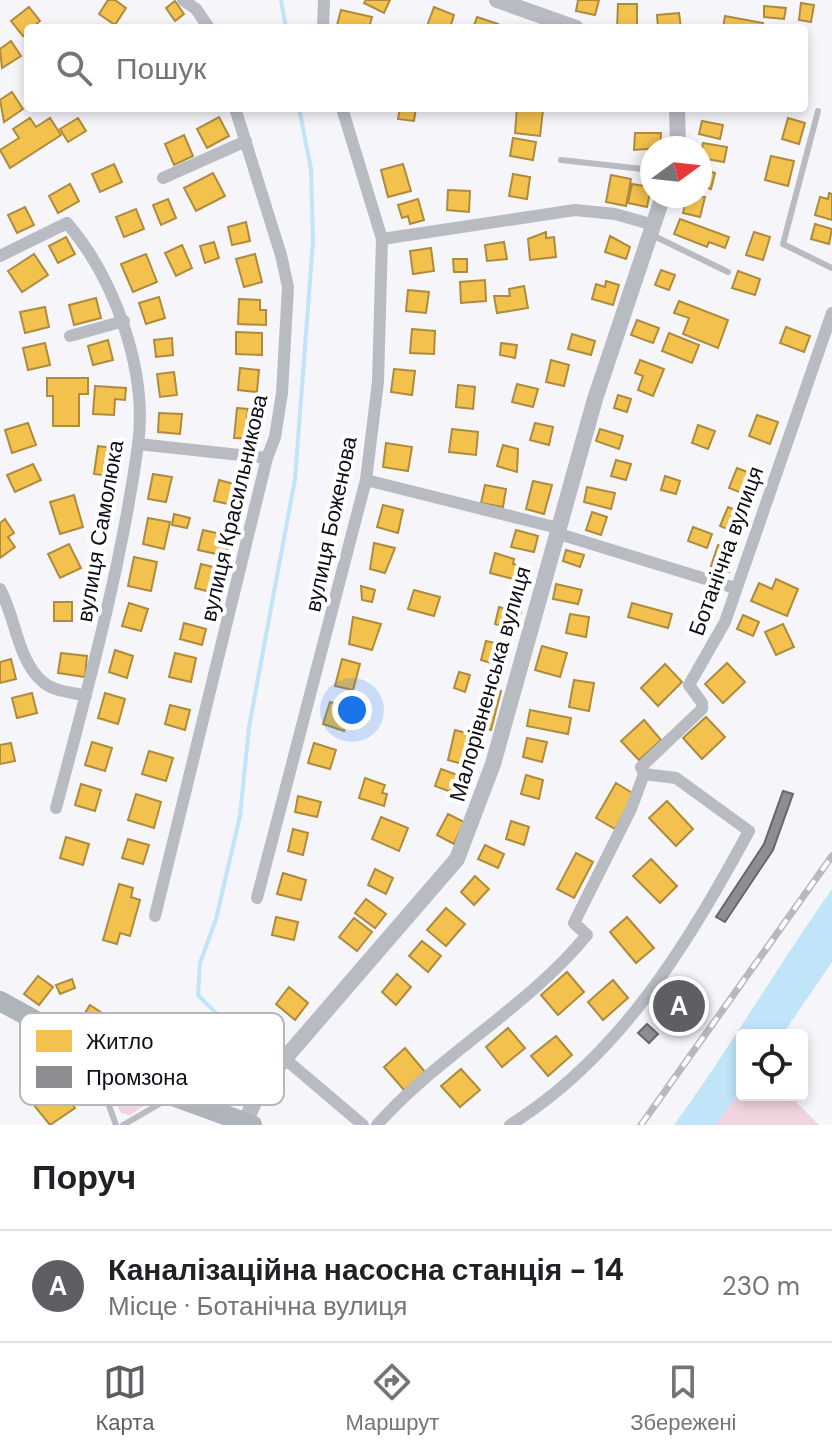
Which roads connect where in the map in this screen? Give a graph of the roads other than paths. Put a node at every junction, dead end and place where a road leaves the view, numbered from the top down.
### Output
1 (183, 0) edge
2 (208, 0) edge
3 (324, 0) edge
4 (497, 0) edge
5 (196, 9) junction
6 (206, 24) edge
7 (323, 24) edge
8 (565, 24) edge
9 (818, 111) dead end
10 (236, 112) edge
11 (343, 112) edge
12 (677, 112) edge
13 (678, 136) edge
14 (246, 141) junction
15 (561, 160) dead end
16 (640, 169) edge
17 (163, 178) dead end
18 (659, 208) edge
19 (653, 230) junction
20 (382, 239) junction
21 (0, 256) edge
22 (832, 268) edge
23 (728, 272) dead end
24 (832, 313) edge
25 (124, 321) junction
26 (70, 336) dead end
27 (138, 444) junction
28 (267, 458) junction
29 (366, 480) junction
30 (557, 530) junction
31 (735, 588) junction
32 (0, 589) edge
33 (86, 696) junction
34 (644, 774) junction
35 (56, 808) dead end
36 (257, 898) dead end
37 (155, 916) dead end
38 (0, 1001) edge
39 (22, 1013) edge
40 (284, 1058) joint
41 (109, 1105) edge
42 (157, 1105) edge
43 (197, 1105) edge
44 (255, 1105) edge
45 (248, 1124) edge
46 (116, 1125) edge
47 (123, 1125) edge
48 (363, 1125) edge
49 (377, 1125) edge
50 (510, 1125) edge

1 - 5 street
2 - 5 street
3 - 7 street
4 - 8 street
5 - 6 street
9 - 22 lane
10 - 14 street, вулиця Красильникова
11 - 20 street, вулиця Боженова
12 - 13 street
14 - 17 street
14 - 28 street, вулиця Красильникова
15 - 16 lane
18 - 19 street, Малорівненська вулиця
19 - 20 street
19 - 23 lane
19 - 30 street, Малорівненська вулиця
20 - 29 street, вулиця Боженова
21 - 25 street, вулиця Самолюка
24 - 31 street, Ботанічна вулиця
25 - 26 street
25 - 27 street, вулиця Самолюка
27 - 28 street
27 - 33 street, вулиця Самолюка
28 - 37 street, вулиця Красильникова
29 - 30 street
29 - 36 street, вулиця Боженова
30 - 31 street
30 - 40 street, Малорівненська вулиця
31 - 34 street, Ботанічна вулиця
32 - 33 street
33 - 35 street, вулиця Самолюка
34 - 49 street, Ботанічна вулиця
34 - 50 street
38 - 39 main road
40 - 48 street
41 - 46 lane
42 - 47 lane
43 - 45 main road
44 - 45 street, Малорівненська вулиця

